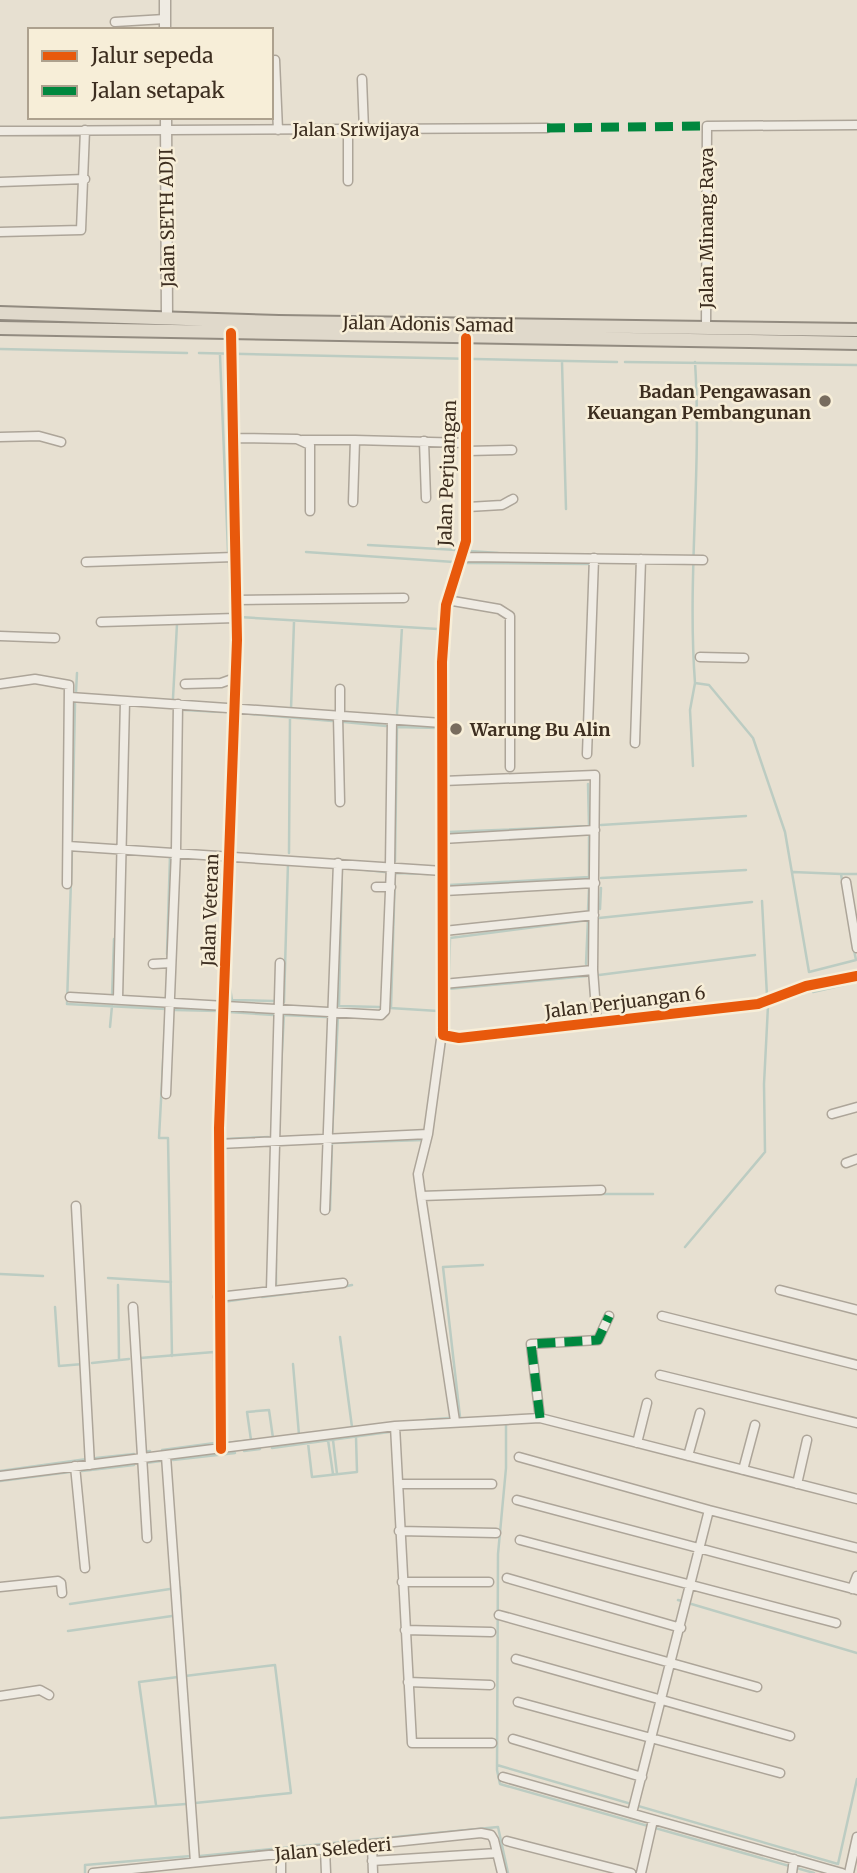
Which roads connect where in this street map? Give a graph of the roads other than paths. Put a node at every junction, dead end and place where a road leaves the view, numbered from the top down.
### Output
1 (165, 0) edge
2 (115, 22) dead end
3 (165, 25) edge
4 (275, 60) dead end
5 (362, 79) dead end
6 (166, 119) edge
7 (857, 125) edge
8 (547, 128) dead end
9 (85, 130) junction
10 (278, 130) junction
11 (348, 130) junction
12 (364, 130) junction
13 (0, 131) edge
14 (166, 131) junction
15 (85, 179) junction
16 (348, 181) dead end
17 (0, 182) edge
18 (0, 232) edge
19 (0, 313) edge
20 (54, 316) junction
21 (167, 319) junction
22 (279, 327) junction
23 (0, 328) edge
24 (54, 329) junction
25 (706, 329) junction
26 (857, 330) edge
27 (231, 333) junction
28 (622, 334) junction
29 (466, 338) junction
30 (857, 344) edge
31 (0, 437) edge
32 (232, 438) junction
33 (302, 440) junction
34 (355, 440) junction
35 (424, 441) junction
36 (61, 442) dead end
37 (467, 447) junction
38 (512, 450) dead end
39 (426, 498) dead end
40 (513, 499) dead end
41 (353, 502) dead end
42 (468, 507) junction
43 (310, 512) dead end
44 (234, 557) junction
45 (462, 557) junction
46 (594, 558) junction
47 (641, 559) junction
48 (703, 559) dead end
49 (86, 562) dead end
50 (404, 598) dead end
51 (236, 600) junction
52 (447, 600) junction
53 (236, 618) junction
54 (101, 622) dead end
55 (0, 636) edge
56 (55, 638) dead end
57 (700, 657) dead end
58 (744, 658) dead end
59 (235, 678) junction
60 (0, 684) edge
61 (184, 684) dead end
62 (340, 689) dead end
63 (70, 697) junction
64 (125, 701) junction
65 (178, 704) junction
66 (234, 706) junction
67 (339, 716) junction
68 (392, 720) junction
69 (442, 723) junction
70 (635, 743) dead end
71 (587, 754) dead end
72 (510, 767) dead end
73 (443, 781) junction
74 (340, 802) dead end
75 (595, 830) junction
76 (442, 839) junction
77 (68, 846) junction
78 (122, 848) junction
79 (176, 851) junction
80 (230, 855) junction
81 (338, 863) junction
82 (391, 867) junction
83 (443, 871) junction
84 (846, 882) dead end
85 (595, 883) junction
86 (67, 884) dead end
87 (376, 887) dead end
88 (391, 887) junction
89 (444, 891) junction
90 (594, 915) junction
91 (444, 931) junction
92 (857, 948) edge
93 (280, 963) dead end
94 (153, 964) dead end
95 (171, 964) junction
96 (593, 970) junction
97 (857, 976) edge
98 (443, 984) junction
99 (71, 997) dead end
100 (118, 999) junction
101 (170, 1004) junction
102 (224, 1005) junction
103 (279, 1008) junction
104 (333, 1011) junction
105 (597, 1023) junction
106 (444, 1034) junction
107 (166, 1094) dead end
108 (857, 1107) edge
109 (832, 1114) dead end
110 (428, 1134) junction
111 (327, 1140) junction
112 (273, 1143) junction
113 (219, 1144) junction
114 (857, 1159) edge
115 (846, 1163) dead end
116 (601, 1190) dead end
117 (421, 1196) junction
118 (76, 1206) dead end
119 (325, 1210) dead end
120 (343, 1283) dead end
121 (271, 1290) junction
122 (780, 1290) dead end
123 (218, 1297) junction
124 (133, 1307) dead end
125 (857, 1310) edge
126 (609, 1316) dead end
127 (662, 1316) dead end
128 (857, 1365) edge
129 (660, 1375) dead end
130 (647, 1403) dead end
131 (857, 1412) edge
132 (700, 1413) dead end
133 (540, 1418) junction
134 (454, 1421) junction
135 (856, 1422) edge
136 (755, 1425) dead end
137 (395, 1426) junction
138 (807, 1440) dead end
139 (637, 1443) junction
140 (221, 1449) junction
141 (166, 1456) junction
142 (688, 1456) junction
143 (519, 1457) dead end
144 (140, 1459) junction
145 (90, 1465) junction
146 (75, 1466) junction
147 (743, 1470) junction
148 (0, 1476) edge
149 (797, 1483) junction
150 (398, 1484) junction
151 (492, 1484) dead end
152 (857, 1499) edge
153 (517, 1500) dead end
154 (709, 1510) junction
155 (399, 1531) junction
156 (496, 1533) dead end
157 (147, 1538) dead end
158 (520, 1540) dead end
159 (857, 1548) edge
160 (701, 1550) junction
161 (85, 1568) dead end
162 (857, 1576) edge
163 (507, 1578) dead end
164 (402, 1582) junction
165 (489, 1582) dead end
166 (0, 1587) edge
167 (692, 1587) junction
168 (855, 1590) edge
169 (62, 1593) dead end
170 (499, 1615) dead end
171 (836, 1623) dead end
172 (681, 1628) junction
173 (405, 1630) junction
174 (491, 1632) dead end
175 (516, 1659) dead end
176 (671, 1665) junction
177 (408, 1682) junction
178 (490, 1685) dead end
179 (757, 1687) dead end
180 (49, 1695) dead end
181 (0, 1696) edge
182 (662, 1701) junction
183 (518, 1702) dead end
184 (790, 1736) dead end
185 (513, 1740) dead end
186 (652, 1740) junction
187 (492, 1742) dead end
188 (780, 1773) dead end
189 (503, 1777) dead end
190 (642, 1777) junction
191 (634, 1808) junction
192 (653, 1823) junction
193 (857, 1838) edge
194 (508, 1841) dead end
195 (372, 1846) junction
196 (325, 1849) junction
197 (281, 1853) junction
198 (497, 1853) junction
199 (372, 1861) junction
200 (195, 1862) junction
201 (793, 1867) edge
202 (93, 1873) edge
203 (281, 1873) edge
204 (326, 1873) edge
205 (373, 1873) edge
206 (502, 1873) edge
207 (631, 1873) edge
208 (641, 1873) edge
209 (842, 1873) edge
210 (849, 1873) edge

1 - 3 street
2 - 3 street
4 - 10 street
5 - 12 street
6 - 14 street, Jalan SETH ADJI
7 - 25 street, Jalan Minang Raya
8 - 12 street, Jalan Sriwijaya
9 - 13 street, Jalan Sriwijaya
9 - 14 street, Jalan Sriwijaya
9 - 15 street
10 - 11 street, Jalan Sriwijaya
10 - 14 street, Jalan Sriwijaya
11 - 12 street, Jalan Sriwijaya
11 - 16 street
14 - 21 street, Jalan SETH ADJI
15 - 17 street
15 - 18 street
19 - 20 highway, Jalan Adonis Samad
20 - 21 highway, Jalan Adonis Samad
20 - 24 highway
21 - 22 highway, Jalan Adonis Samad
22 - 27 highway
22 - 28 highway, Jalan Adonis Samad
22 - 29 highway
23 - 24 highway
24 - 27 highway
25 - 26 highway, Jalan Adonis Samad
25 - 28 highway, Jalan Adonis Samad
27 - 32 street, Jalan Veteran
28 - 29 highway
28 - 30 highway
29 - 37 street, Jalan Perjuangan
31 - 36 street
32 - 33 street
32 - 44 street, Jalan Veteran
33 - 34 street
33 - 43 street
34 - 35 street
34 - 41 street
35 - 37 street
35 - 39 street
37 - 38 street
37 - 42 street, Jalan Perjuangan
40 - 42 street
42 - 45 street, Jalan Perjuangan
44 - 49 street
44 - 51 street, Jalan Veteran
45 - 46 street
45 - 52 street, Jalan Perjuangan
46 - 47 street
46 - 71 street
47 - 48 street
47 - 70 street
50 - 51 street
51 - 53 street, Jalan Veteran
52 - 69 street, Jalan Perjuangan
52 - 72 street
53 - 54 street
53 - 59 street, Jalan Veteran
55 - 56 street
57 - 58 street
59 - 61 street
59 - 66 street, Jalan Veteran
60 - 63 street
62 - 67 street
63 - 64 street
63 - 77 street
64 - 65 street
64 - 78 street
65 - 66 street
65 - 79 street
66 - 67 street
66 - 80 street, Jalan Veteran
67 - 68 street
67 - 74 street
68 - 69 street
68 - 82 street
69 - 73 street, Jalan Perjuangan
73 - 75 street
73 - 76 street, Jalan Perjuangan
75 - 76 street
75 - 85 street
76 - 83 street, Jalan Perjuangan
77 - 78 street
77 - 86 street
78 - 79 street
78 - 100 street
79 - 80 street
79 - 95 street
80 - 81 street
80 - 102 street, Jalan Veteran
81 - 82 street
81 - 104 street
82 - 83 street
82 - 88 street
83 - 89 street, Jalan Perjuangan
84 - 92 street
85 - 89 street
85 - 90 street
87 - 88 street
88 - 104 street
89 - 91 street, Jalan Perjuangan
90 - 91 street
90 - 96 street
91 - 98 street, Jalan Perjuangan
93 - 103 street
94 - 95 street
95 - 101 street
96 - 98 street
96 - 105 street
97 - 105 street, Jalan Perjuangan 6
98 - 106 street, Jalan Perjuangan
99 - 100 street
100 - 101 street
101 - 102 street
101 - 107 street
102 - 103 street
102 - 113 street, Jalan Veteran
103 - 104 street
103 - 112 street
104 - 111 street
105 - 106 street, Jalan Perjuangan 6
106 - 110 street, Jalan Perjuangan
108 - 109 street
110 - 111 street
110 - 117 street, Jalan Perjuangan
111 - 112 street
111 - 119 street
112 - 113 street
112 - 121 street
113 - 123 street, Jalan Veteran
114 - 115 street
116 - 117 street
117 - 134 street, Jalan Perjuangan
118 - 145 street
120 - 121 street
121 - 123 street
122 - 125 street
123 - 140 street, Jalan Veteran
124 - 144 street
126 - 133 street
127 - 128 street
129 - 135 street
130 - 139 street
131 - 135 street
132 - 142 street
133 - 134 street
133 - 139 street
134 - 137 street
136 - 147 street
137 - 140 street
137 - 150 street
138 - 149 street
139 - 142 street
140 - 141 street
141 - 144 street
141 - 200 street
142 - 147 street
143 - 154 street
144 - 145 street
144 - 157 street
145 - 146 street
146 - 148 street
146 - 161 street
147 - 149 street
149 - 152 street
150 - 151 street
150 - 155 street
153 - 160 street
154 - 159 street
154 - 160 street
155 - 156 street
155 - 164 street
158 - 167 street
160 - 167 street
160 - 168 street
162 - 168 street
163 - 172 street
164 - 165 street
164 - 173 street
166 - 169 street
167 - 171 street
167 - 172 street
170 - 176 street
172 - 176 street
173 - 174 street
173 - 177 street
175 - 182 street
176 - 179 street
176 - 182 street
177 - 178 street
177 - 187 street
180 - 181 street
182 - 184 street
182 - 186 street
183 - 186 street
185 - 190 street
186 - 188 street
186 - 190 street
189 - 191 street
190 - 191 street
191 - 192 street
192 - 201 street
192 - 208 street
193 - 210 street
194 - 207 street
195 - 196 street, Jalan Selederi
195 - 198 street, Jalan Selederi
195 - 199 street
196 - 197 street, Jalan Selederi
196 - 204 street
197 - 200 street, Jalan Selederi
197 - 203 street
198 - 199 street
198 - 206 street
199 - 205 street
200 - 202 street, Jalan Selederi
201 - 209 street

